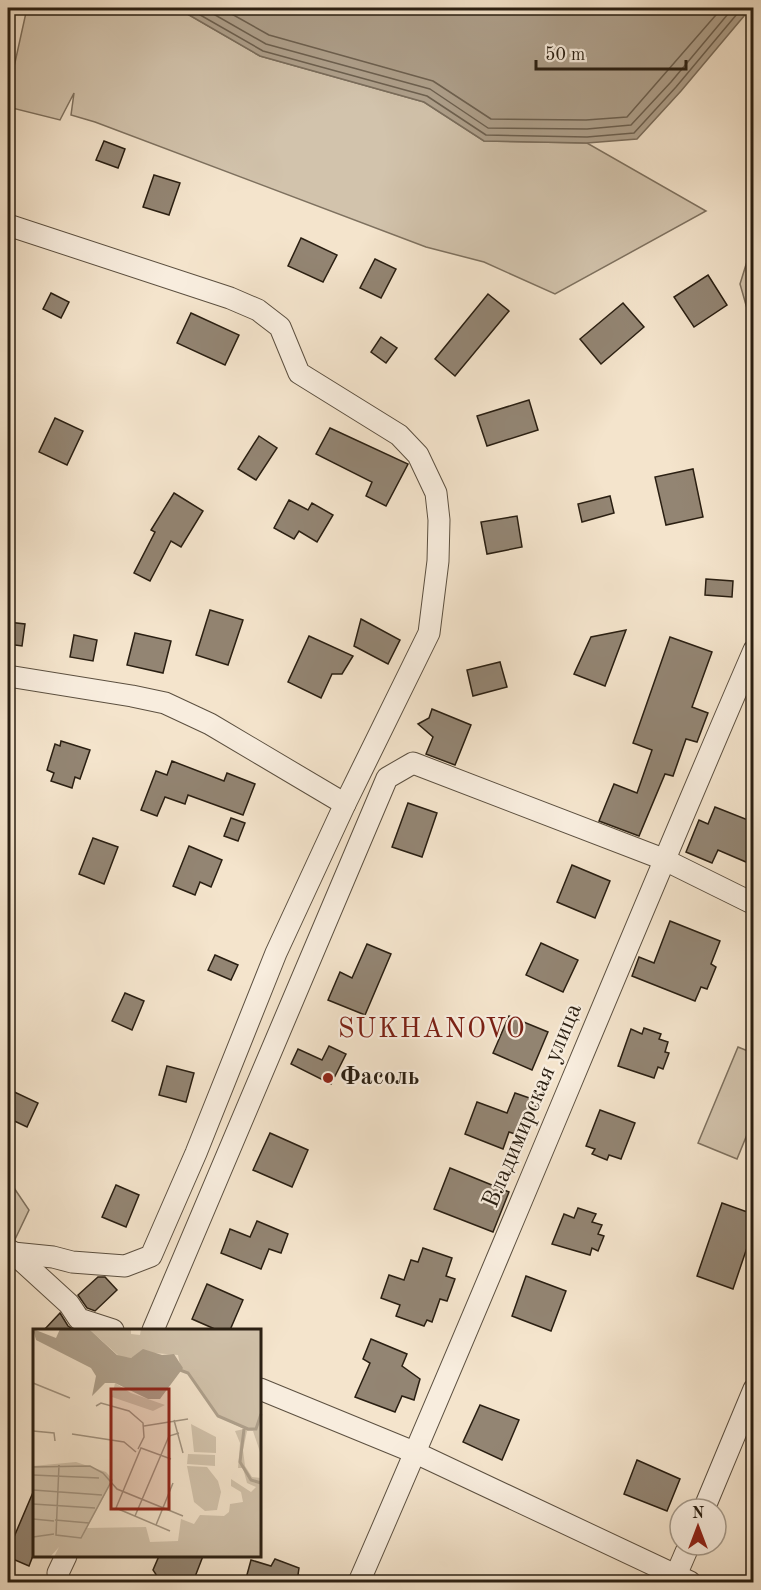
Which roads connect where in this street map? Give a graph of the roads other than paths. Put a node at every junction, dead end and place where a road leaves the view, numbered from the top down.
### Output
1 (8, 225) edge
2 (753, 650) edge
3 (8, 676) edge
4 (345, 804) junction
5 (663, 859) junction
6 (753, 904) edge
7 (10, 1250) edge
8 (110, 1329) edge
9 (153, 1329) edge
10 (261, 1389) edge
11 (753, 1389) edge
12 (416, 1453) junction
13 (709, 1497) edge
14 (66, 1557) edge
15 (686, 1557) edge
16 (680, 1580) edge
17 (60, 1582) edge
18 (359, 1582) edge

1 - 4 street
2 - 5 street, Владимирская улица
3 - 4 street
4 - 7 street
5 - 6 street
5 - 9 street
5 - 12 street, Владимирская улица
7 - 8 street
10 - 12 street
11 - 13 street
12 - 16 street
12 - 18 street, Владимирская улица
14 - 17 street
15 - 16 street

